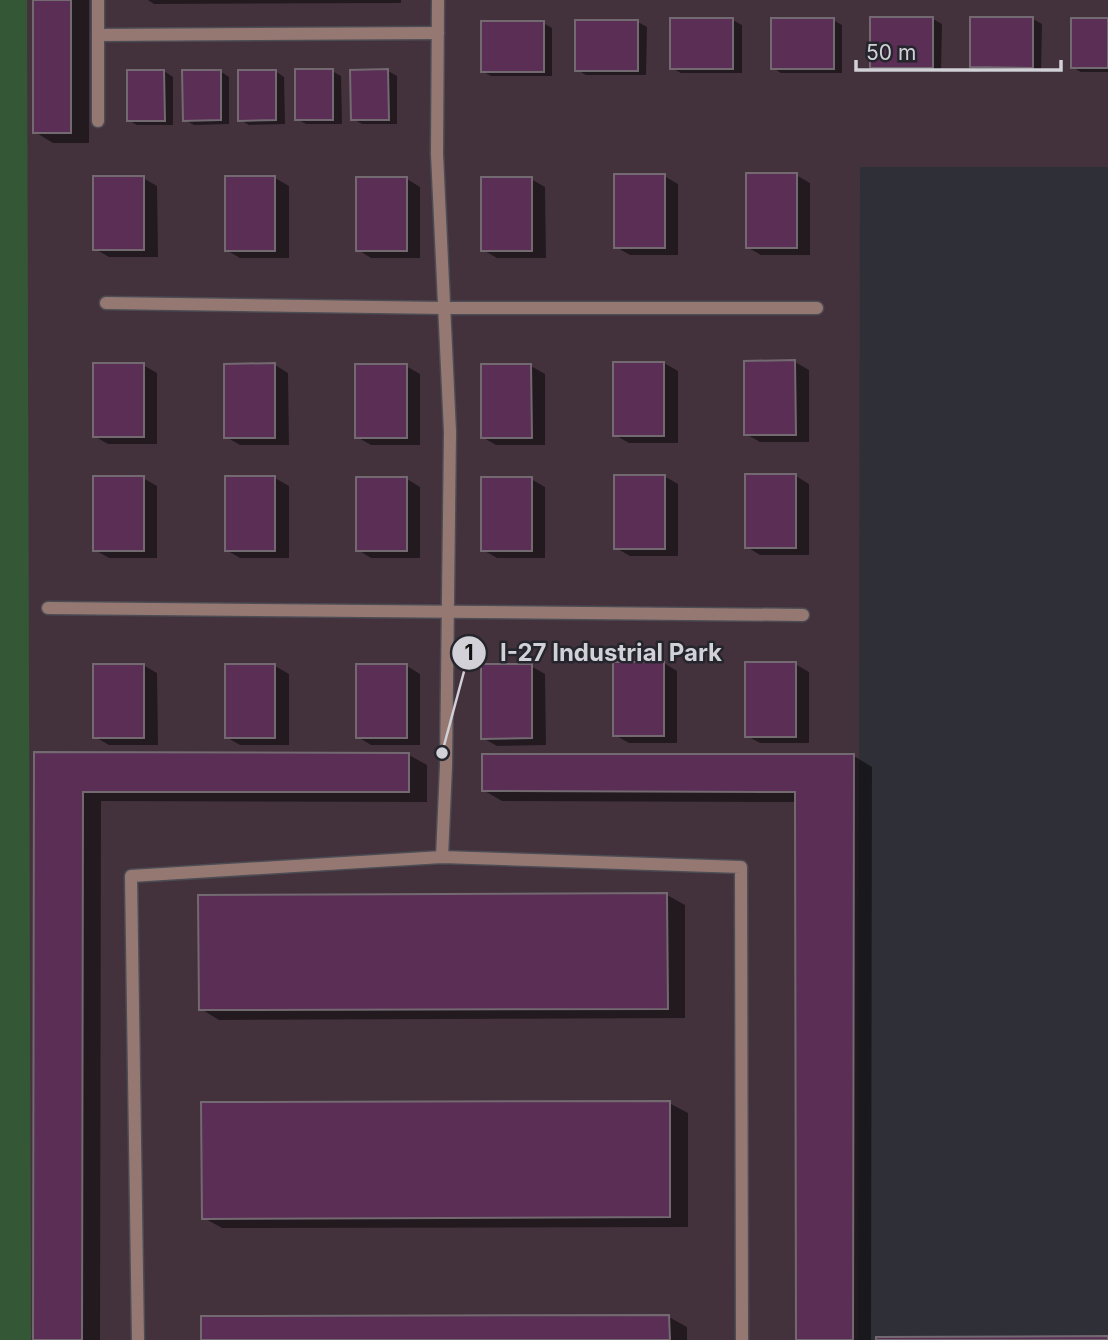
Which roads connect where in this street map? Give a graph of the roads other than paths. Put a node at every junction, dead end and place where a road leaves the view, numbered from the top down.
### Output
1 (98, 0) edge
2 (438, 0) edge
3 (438, 33) junction
4 (97, 35) junction
5 (97, 121) dead end
6 (106, 303) dead end
7 (444, 308) junction
8 (817, 308) dead end
9 (48, 608) dead end
10 (448, 612) junction
11 (803, 615) dead end
12 (442, 857) junction
13 (138, 1340) edge
14 (742, 1340) edge

1 - 4 lane
2 - 3 lane
3 - 4 lane
3 - 7 lane
4 - 5 lane
6 - 7 lane
7 - 8 lane
7 - 10 lane
9 - 10 lane
10 - 11 lane
10 - 12 lane
12 - 13 lane
12 - 14 lane

